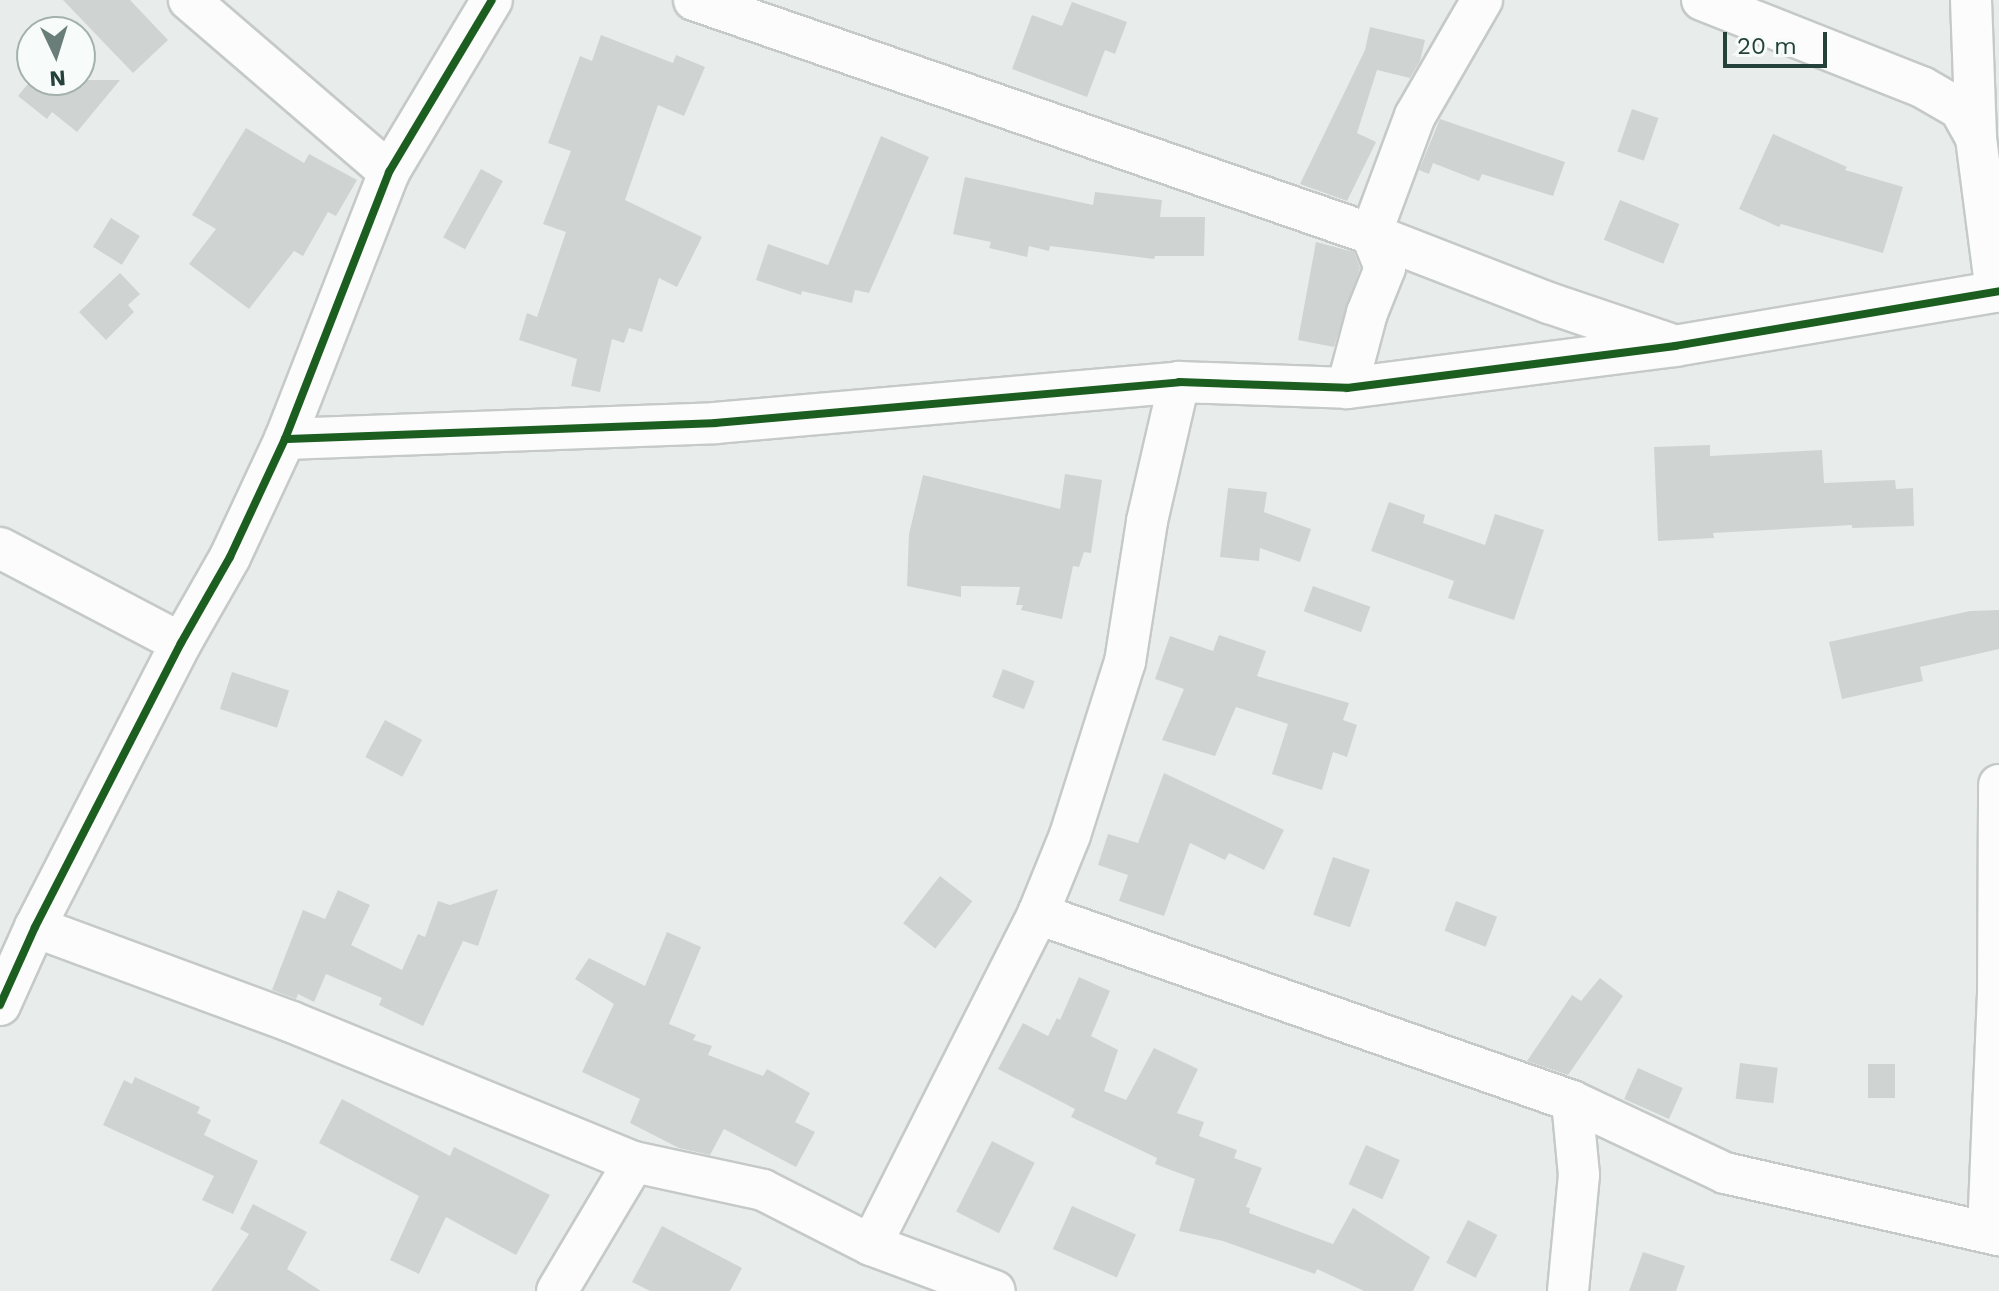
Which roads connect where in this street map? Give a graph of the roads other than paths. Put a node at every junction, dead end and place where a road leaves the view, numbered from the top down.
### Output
1 (189, 0) edge
2 (492, 0) edge
3 (694, 0) edge
4 (1482, 0) edge
5 (1702, 0) edge
6 (1971, 0) edge
7 (1976, 138) junction
8 (389, 172) junction
9 (1371, 234) junction
10 (1998, 292) edge
11 (1675, 346) junction
12 (1179, 382) junction
13 (1347, 388) junction
14 (285, 439) junction
15 (0, 548) edge
16 (181, 643) junction
17 (1999, 785) edge
18 (1038, 914) junction
19 (35, 927) junction
20 (0, 1005) edge
21 (1572, 1101) junction
22 (1996, 1140) edge
23 (634, 1162) junction
24 (1994, 1234) edge
25 (871, 1245) junction
26 (990, 1290) edge
27 (557, 1291) edge
28 (1568, 1291) edge

1 - 8 street
2 - 8 street
3 - 9 street
4 - 9 street
5 - 7 street
6 - 7 street
7 - 10 street
8 - 14 street
9 - 11 street
9 - 13 street
10 - 11 street
11 - 13 street
12 - 13 street
12 - 14 street
12 - 18 street
14 - 16 street
15 - 16 street
16 - 19 street
17 - 22 street
18 - 21 street
18 - 25 street
19 - 20 street
19 - 23 street
21 - 24 street
21 - 28 street
22 - 24 street
23 - 25 street
23 - 27 street
25 - 26 street

